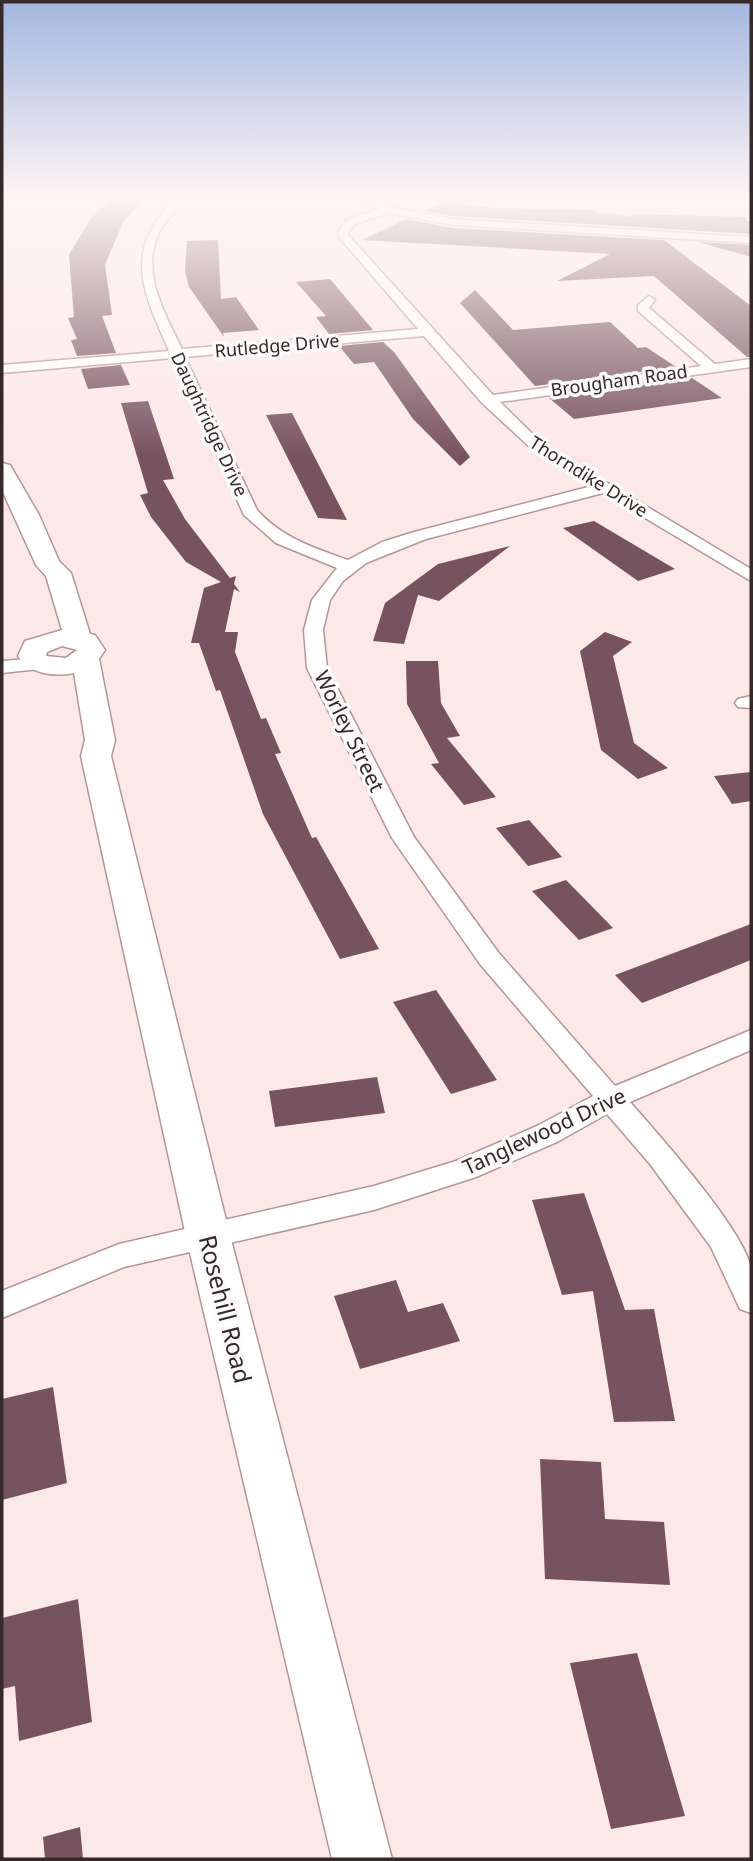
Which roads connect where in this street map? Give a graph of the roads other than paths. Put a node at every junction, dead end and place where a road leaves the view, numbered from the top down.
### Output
1 (148, 284) edge
2 (385, 284) edge
3 (649, 300) dead end
4 (428, 332) junction
5 (177, 354) junction
6 (751, 363) edge
7 (710, 367) junction
8 (2, 369) edge
9 (487, 400) junction
10 (2, 471) edge
11 (604, 488) junction
12 (48, 565) junction
13 (348, 566) junction
14 (751, 576) edge
15 (82, 649) junction
16 (2, 651) edge
17 (42, 655) junction
18 (2, 667) edge
19 (96, 757) junction
20 (751, 1039) edge
21 (611, 1100) junction
22 (208, 1236) junction
23 (751, 1300) edge
24 (2, 1305) edge
25 (362, 1859) edge

1 - 5 street, Daughtridge Drive
2 - 4 street, Thorndike Drive
3 - 7 street
4 - 5 street, Rutledge Drive
4 - 9 street, Thorndike Drive
5 - 8 street, Rutledge Drive
5 - 13 street, Daughtridge Drive
6 - 7 street, Brougham Road
7 - 9 street, Brougham Road
9 - 11 street, Thorndike Drive
10 - 12 main road, Rosehill Road
11 - 13 street, Worley Street
11 - 14 street, Thorndike Drive
12 - 15 main road, Rosehill Road
12 - 17 main road, Rosehill Road
13 - 21 street, Worley Street
15 - 17 main road
15 - 19 main road, Rosehill Road
16 - 17 street
17 - 18 street
17 - 19 main road, Rosehill Road
19 - 22 main road, Rosehill Road
20 - 21 street, Tanglewood Drive
21 - 22 street, Tanglewood Drive
21 - 23 street
22 - 24 street, Tanglewood Drive
22 - 25 main road, Rosehill Road

